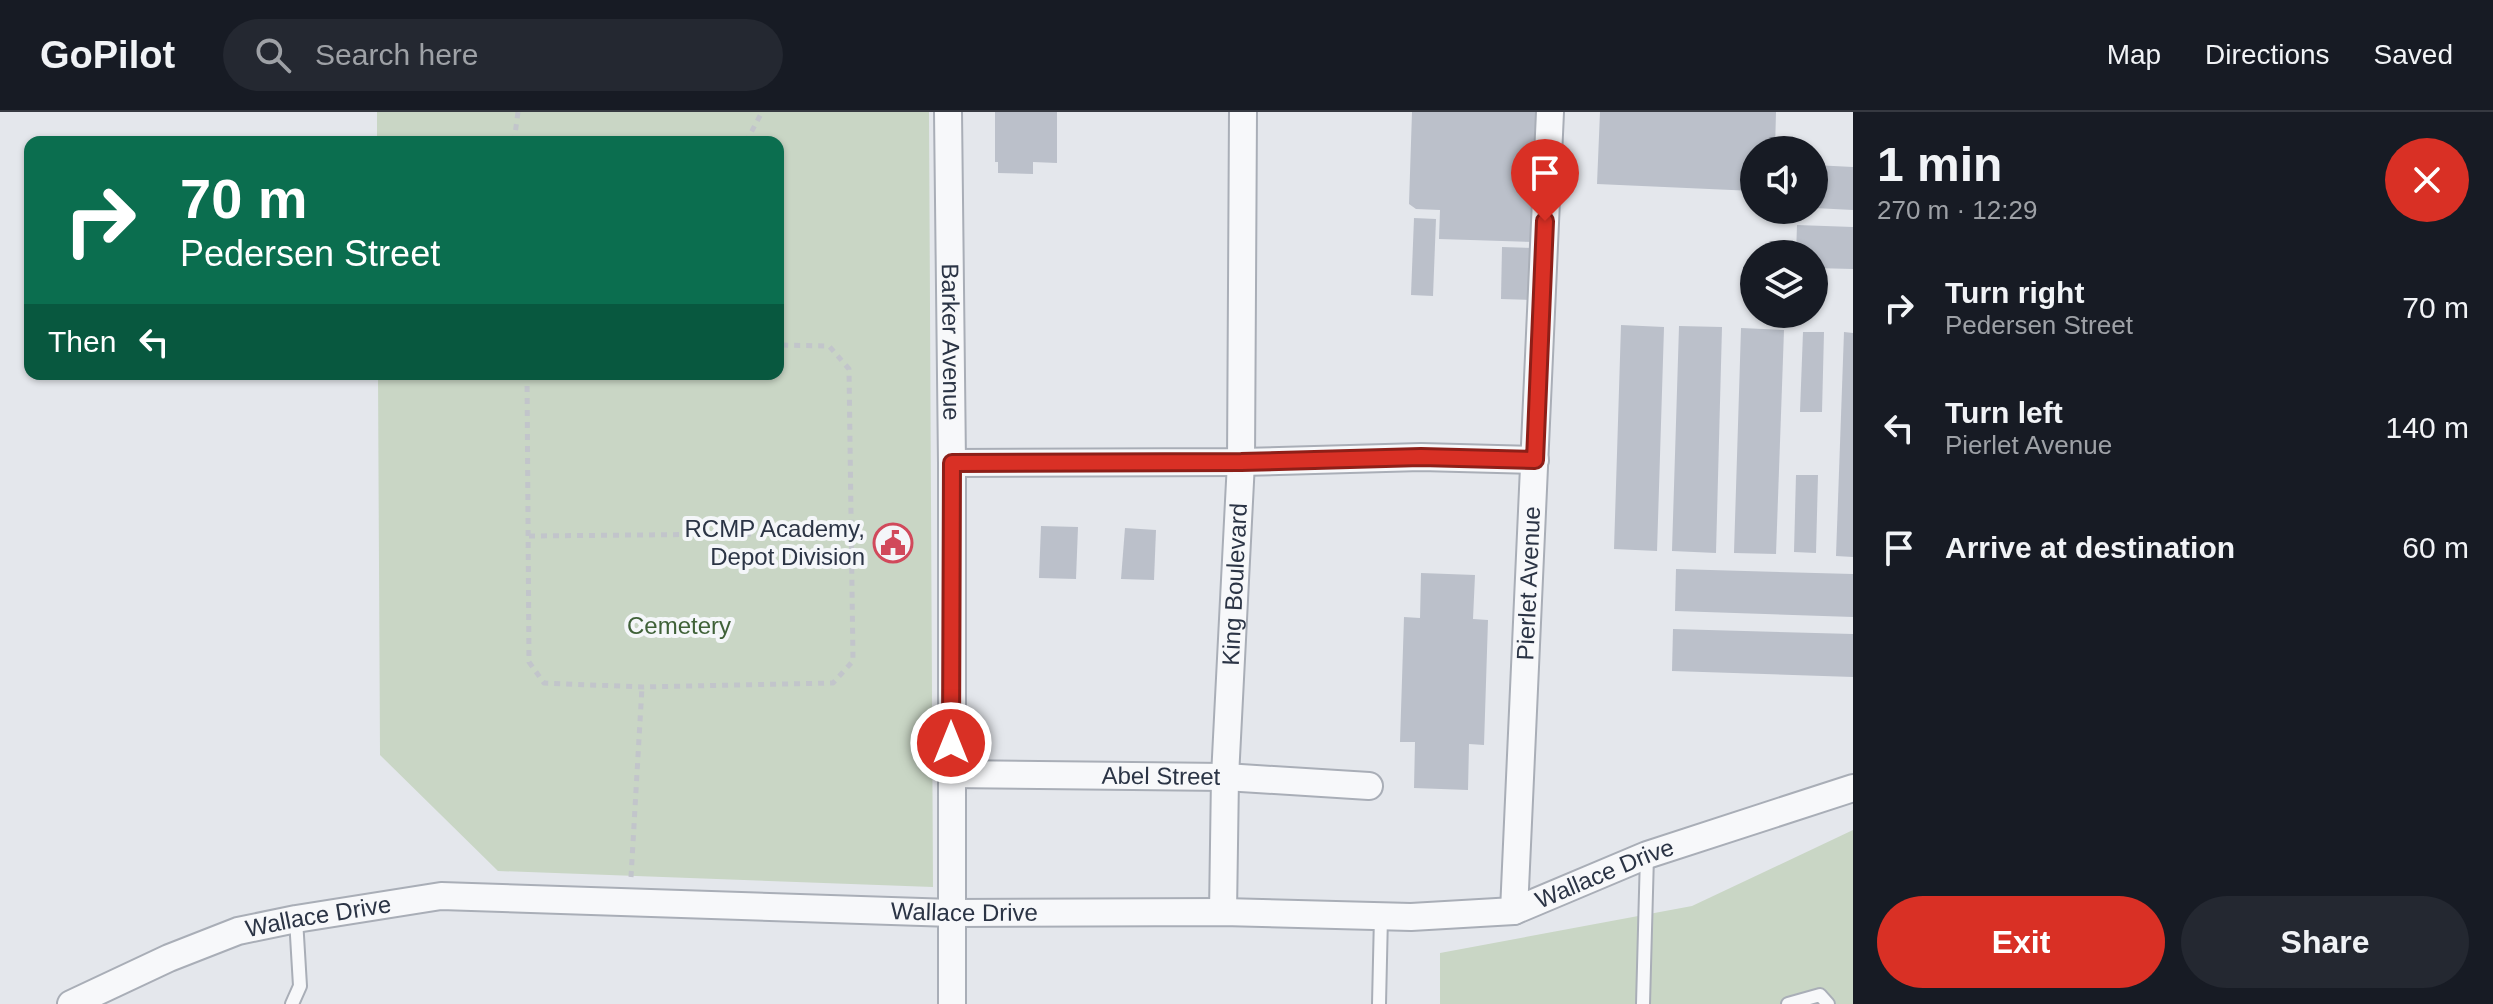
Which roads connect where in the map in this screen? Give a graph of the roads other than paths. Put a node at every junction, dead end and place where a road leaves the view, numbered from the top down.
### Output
1 (948, 112) edge
2 (1243, 112) edge
3 (1550, 112) edge
4 (1535, 460) junction
5 (1241, 462) junction
6 (952, 463) junction
7 (951, 774) junction
8 (1225, 777) junction
9 (1369, 786) dead end
10 (1853, 788) edge
11 (1647, 855) junction
12 (1514, 911) junction
13 (1223, 912) junction
14 (952, 913) junction
15 (1381, 916) junction
16 (296, 919) junction
17 (71, 1004) edge
18 (292, 1004) edge
19 (952, 1004) edge
20 (1379, 1004) edge
21 (1643, 1004) edge
22 (1788, 1004) edge
23 (1828, 1004) edge

1 - 6 street, Barker Avenue
2 - 5 street, King Boulevard
3 - 4 street, Pierlet Avenue
4 - 5 street
4 - 12 street, Pierlet Avenue
5 - 6 street
5 - 8 street, King Boulevard
6 - 7 street, Barker Avenue
7 - 8 street, Abel Street
7 - 14 street, Barker Avenue
8 - 9 street, Abel Street
8 - 13 street, King Boulevard
10 - 11 street, Wallace Drive
11 - 12 street, Wallace Drive
11 - 21 lane
12 - 15 street, Wallace Drive
13 - 14 street, Wallace Drive
13 - 15 street, Wallace Drive
14 - 16 street, Wallace Drive
14 - 19 street, Barker Avenue
15 - 20 lane
16 - 17 street, Wallace Drive
16 - 18 lane
22 - 23 lane

